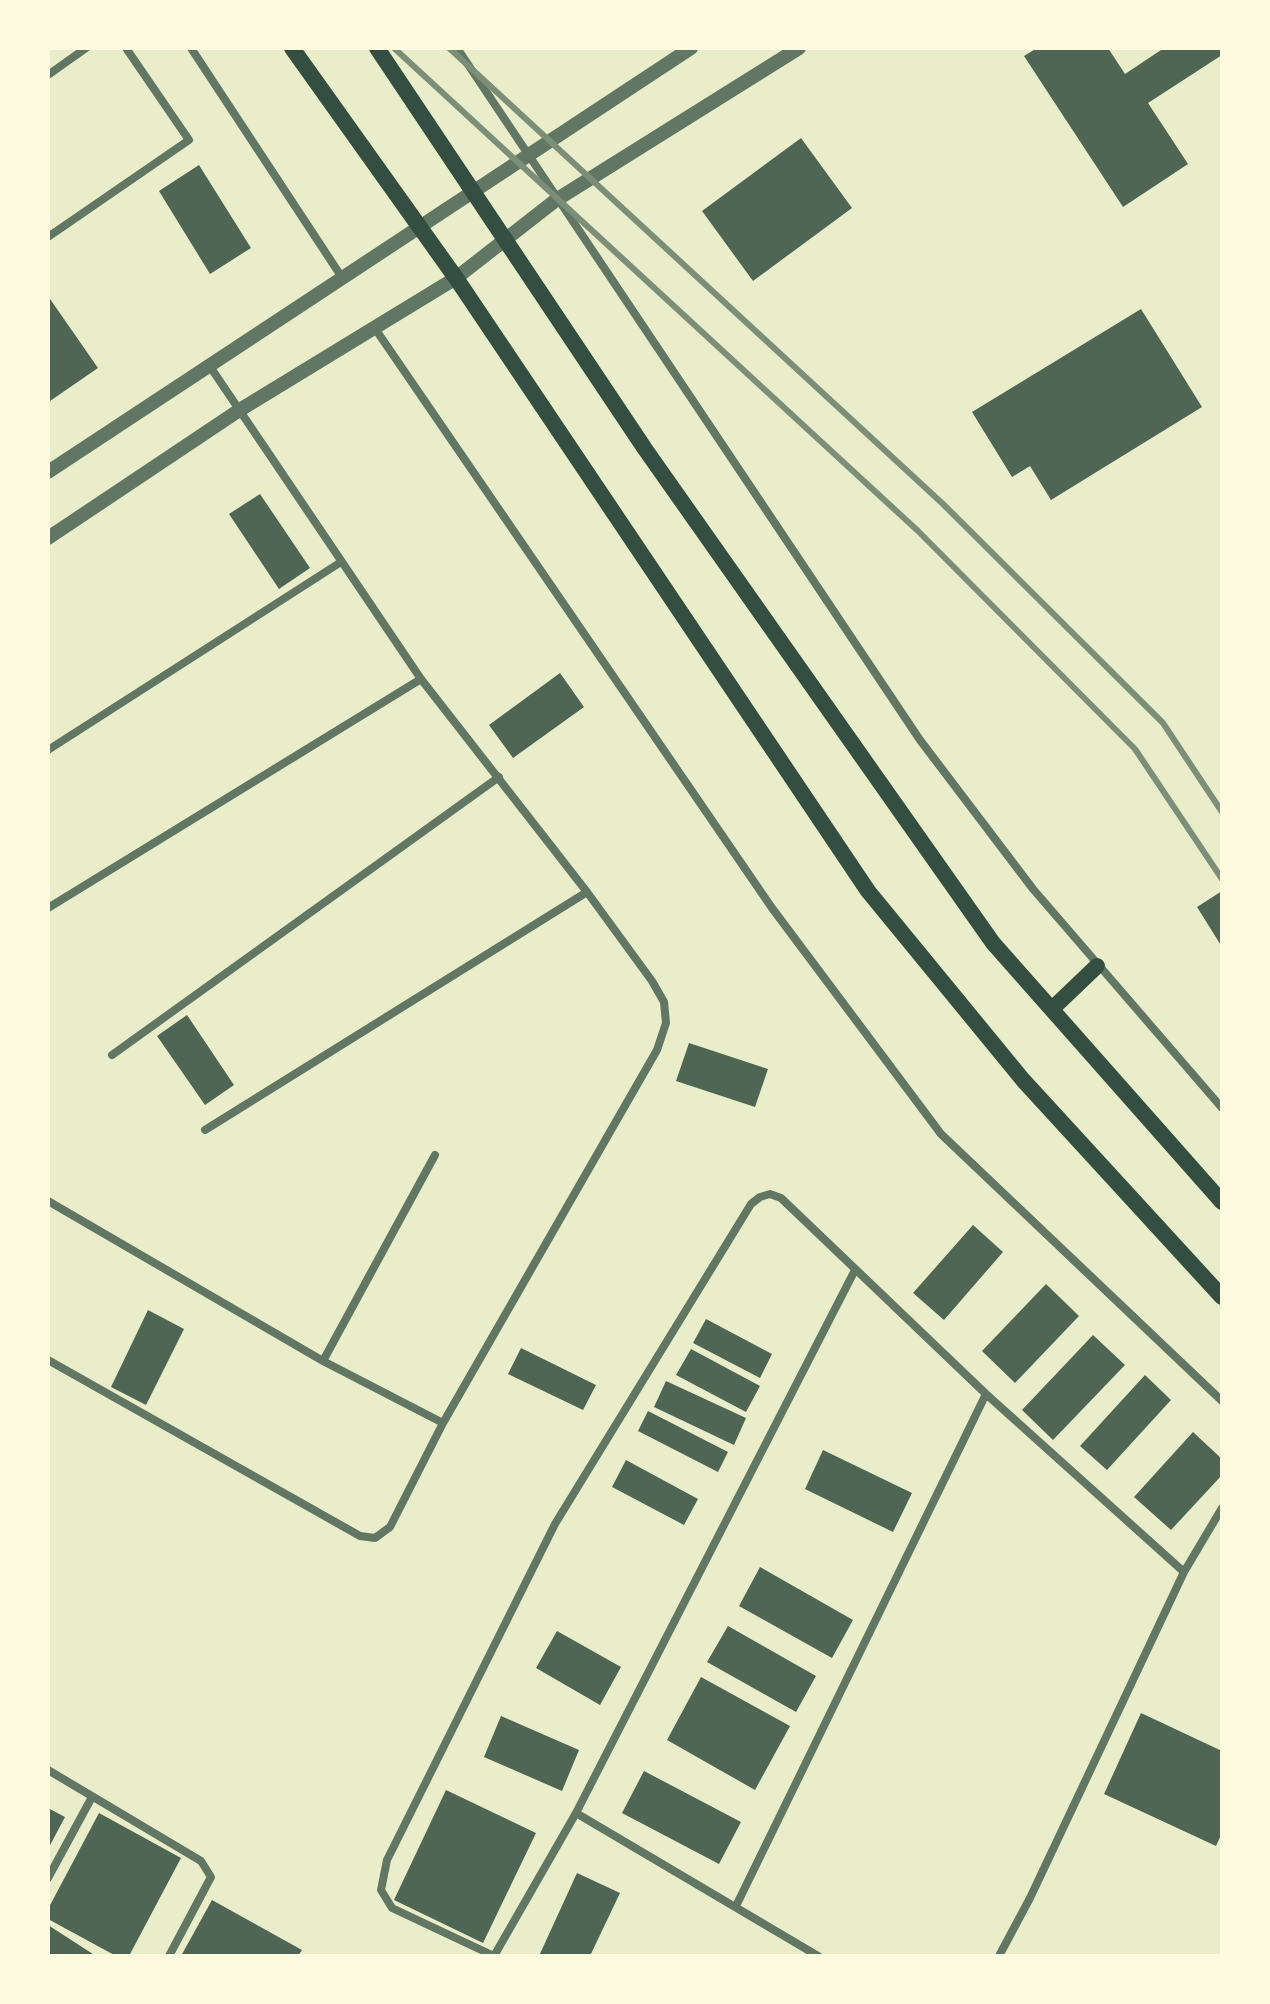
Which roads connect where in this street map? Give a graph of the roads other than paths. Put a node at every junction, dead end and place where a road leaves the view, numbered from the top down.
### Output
1 (86, 48) edge
2 (126, 48) edge
3 (191, 48) edge
4 (292, 48) edge
5 (377, 48) edge
6 (457, 48) edge
7 (691, 48) edge
8 (799, 48) edge
9 (48, 75) edge
10 (526, 155) junction
11 (471, 192) junction
12 (556, 200) junction
13 (419, 229) junction
14 (48, 237) edge
15 (504, 243) junction
16 (341, 276) junction
17 (456, 278) junction
18 (374, 327) junction
19 (209, 365) junction
20 (238, 411) junction
21 (48, 472) edge
22 (48, 538) edge
23 (341, 562) junction
24 (421, 679) junction
25 (48, 750) edge
26 (499, 777) junction
27 (587, 892) junction
28 (48, 908) edge
29 (1097, 966) junction
30 (1052, 1009) junction
31 (112, 1055) dead end
32 (1222, 1108) edge
33 (205, 1130) dead end
34 (435, 1155) dead end
35 (48, 1201) edge
36 (1222, 1202) edge
37 (855, 1270) junction
38 (1222, 1297) edge
39 (48, 1360) edge
40 (323, 1361) junction
41 (986, 1394) junction
42 (1222, 1401) edge
43 (443, 1423) junction
44 (1222, 1508) edge
45 (1184, 1572) junction
46 (48, 1770) edge
47 (92, 1797) junction
48 (576, 1813) junction
49 (48, 1878) edge
50 (736, 1906) junction
51 (169, 1956) edge
52 (494, 1956) edge
53 (818, 1956) edge
54 (999, 1956) edge

1 - 9 street
2 - 14 street
3 - 16 street
4 - 13 main road
5 - 11 main road
6 - 10 street
7 - 10 street
8 - 12 street
10 - 11 street
10 - 12 street
11 - 13 street
11 - 15 main road
12 - 15 street
12 - 29 street
13 - 16 street
13 - 17 main road
15 - 17 street
15 - 30 main road
16 - 19 street
17 - 18 street
17 - 38 main road
18 - 20 street
18 - 42 street
19 - 20 street
19 - 21 street
20 - 22 street
20 - 23 street
23 - 24 street
23 - 25 street
24 - 26 street
24 - 28 street
26 - 27 street
26 - 31 street
27 - 33 street
27 - 43 street
29 - 30 main road
29 - 32 street
30 - 36 main road
34 - 40 street
35 - 40 street
37 - 41 street
37 - 48 street
37 - 52 street
39 - 43 street
40 - 43 street
41 - 45 street
41 - 50 street
44 - 45 street
45 - 54 street
46 - 47 street
47 - 49 street
47 - 51 street
48 - 50 street
48 - 52 street
50 - 53 street

